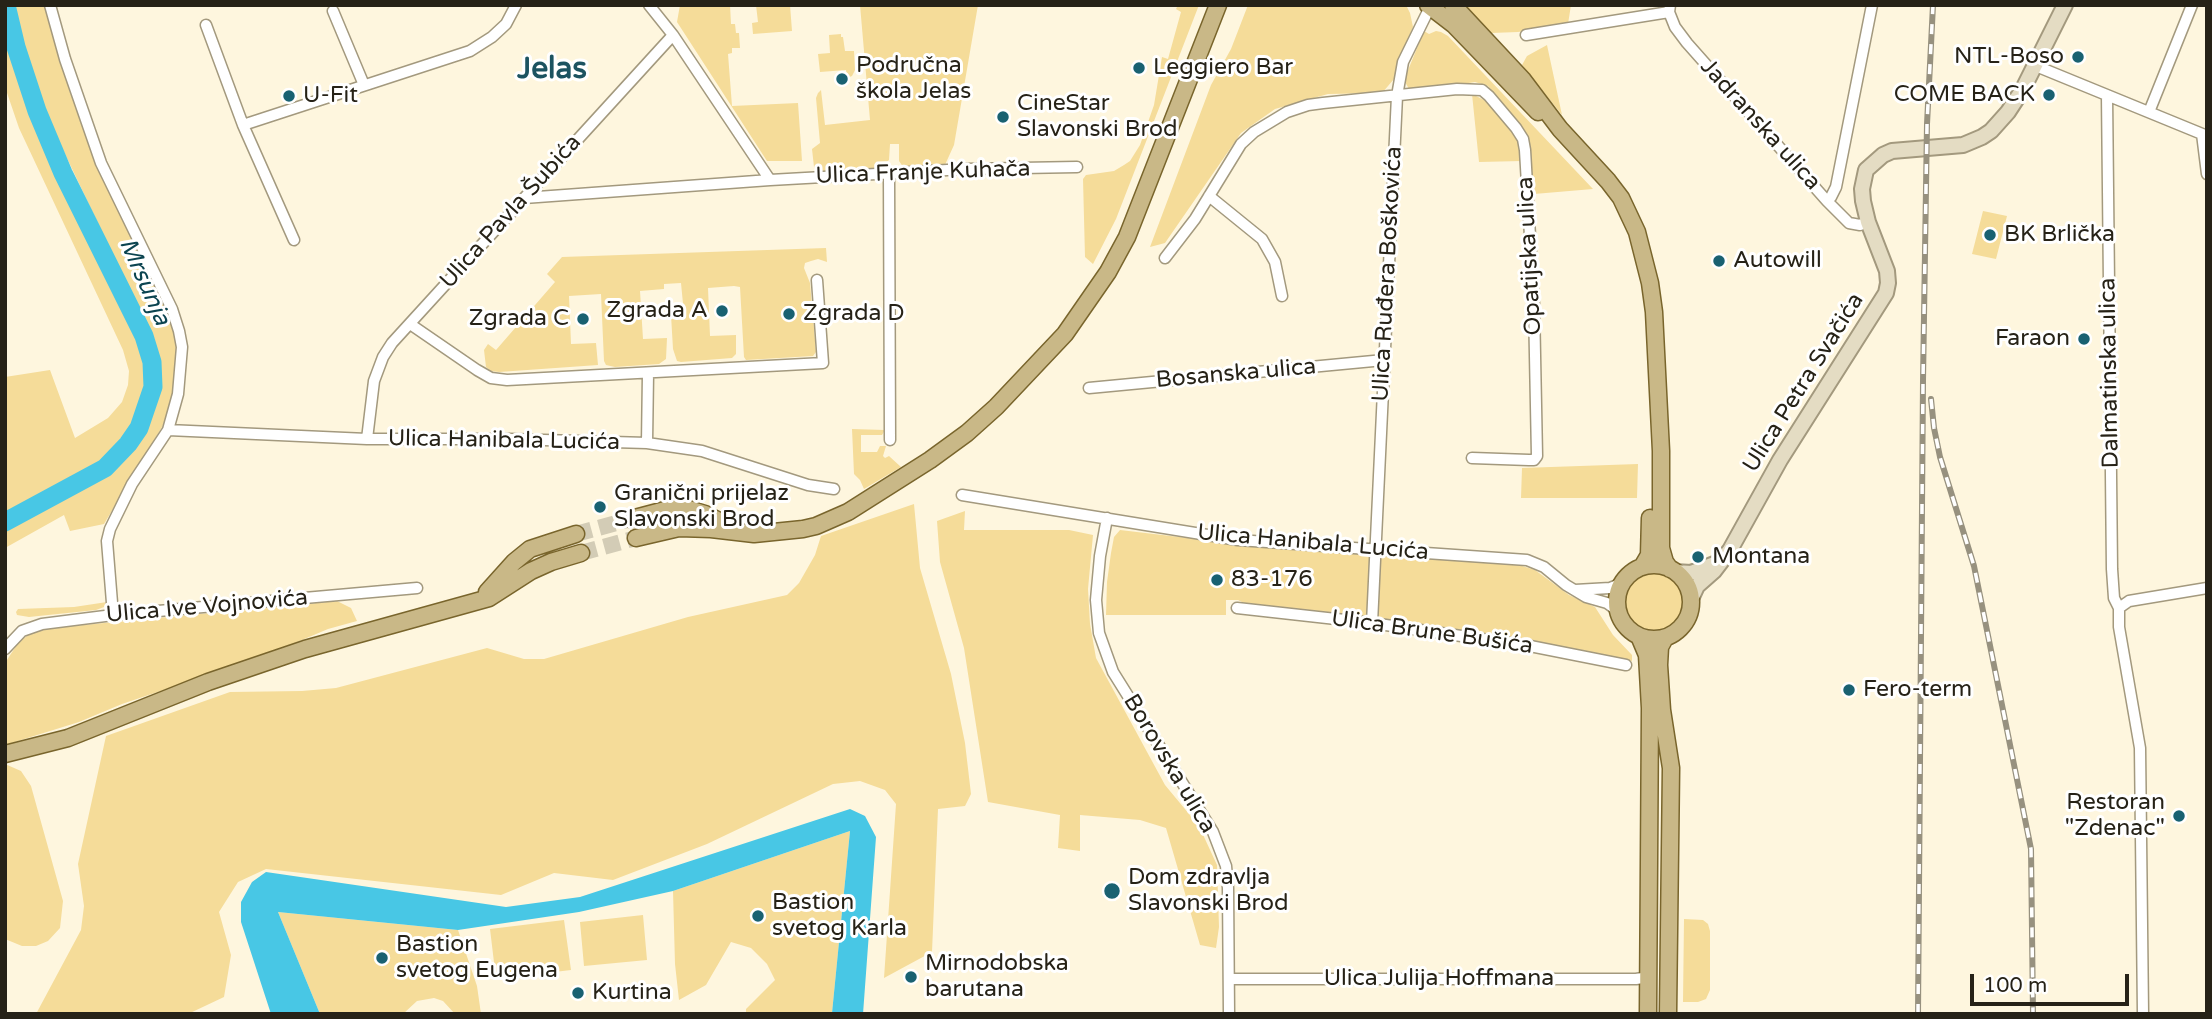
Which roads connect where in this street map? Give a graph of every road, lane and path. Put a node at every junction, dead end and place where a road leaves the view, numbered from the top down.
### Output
1 (50, 5) edge
2 (516, 5) edge
3 (649, 5) edge
4 (1226, 5) edge
5 (1453, 5) edge
6 (1872, 5) edge
7 (2065, 5) edge
8 (2192, 5) edge
9 (1430, 6) edge
10 (1670, 8) edge
11 (333, 11) dead end
12 (1215, 13) edge
13 (206, 25) dead end
14 (673, 34) junction
15 (1525, 35) dead end
16 (2036, 66) junction
17 (364, 85) junction
18 (2107, 94) junction
19 (1397, 96) junction
20 (2149, 111) junction
21 (243, 125) junction
22 (1560, 129) junction
23 (2204, 135) edge
24 (1077, 167) dead end
25 (2207, 174) edge
26 (889, 175) junction
27 (770, 180) junction
28 (1209, 196) junction
29 (524, 198) junction
30 (1827, 201) junction
31 (1868, 222) junction
32 (294, 240) dead end
33 (1165, 258) dead end
34 (817, 280) dead end
35 (1282, 296) dead end
36 (410, 324) junction
37 (1384, 360) junction
38 (648, 374) junction
39 (1089, 388) dead end
40 (1658, 411) junction
41 (168, 430) junction
42 (368, 439) junction
43 (890, 440) dead end
44 (647, 443) junction
45 (1472, 458) dead end
46 (834, 489) dead end
47 (962, 495) dead end
48 (1107, 518) junction
49 (631, 519) tunnel mouth
50 (747, 533) junction
51 (576, 534) tunnel mouth
52 (636, 538) tunnel mouth
53 (1375, 550) junction
54 (581, 553) tunnel mouth
55 (1721, 560) junction
56 (1642, 567) junction
57 (1673, 570) junction
58 (1622, 583) junction
59 (417, 588) dead end
60 (2207, 588) edge
61 (1574, 590) junction
62 (1690, 599) junction
63 (470, 603) junction
64 (2117, 605) junction
65 (1237, 607) dead end
66 (1618, 611) junction
67 (113, 615) junction
68 (1373, 623) junction
69 (1639, 636) junction
70 (1665, 638) junction
71 (5, 649) edge
72 (1626, 665) dead end
73 (5, 754) edge
74 (1649, 977) junction
75 (1229, 979) junction
76 (1229, 1014) edge
77 (1648, 1014) edge
78 (1668, 1014) edge
79 (2143, 1014) edge

1 - 41 street
2 - 17 street
3 - 14 street
4 - 12 main road
5 - 22 main road
6 - 30 street
7 - 16 main road, Ulica Petra Svačića
8 - 20 street
9 - 19 street, Ulica Ruđera Boškovića
9 - 22 main road
10 - 15 street
10 - 30 street, Jadranska ulica
11 - 17 street
12 - 50 main road
13 - 21 street
14 - 27 street
14 - 29 street, Ulica Pavla Šubića
16 - 18 street
16 - 31 main road, Ulica Petra Svačića
17 - 21 street
18 - 20 street
18 - 64 street, Dalmatinska ulica
19 - 28 street
19 - 37 street, Ulica Ruđera Boškovića
19 - 45 street, Opatijska ulica
20 - 23 street
21 - 32 street
22 - 40 main road
23 - 25 street
24 - 26 street, Ulica Franje Kuhača
26 - 27 street, Ulica Franje Kuhača
26 - 43 street
27 - 29 street, Ulica Franje Kuhača
28 - 33 street
28 - 35 street
29 - 36 street, Ulica Pavla Šubića
30 - 31 street, Jadranska ulica
31 - 55 main road, Ulica Petra Svačića
34 - 38 street
36 - 38 street
36 - 42 street, Ulica Pavla Šubića
37 - 39 street, Bosanska ulica
37 - 53 street, Ulica Ruđera Boškovića
38 - 44 street
40 - 56 main road
40 - 57 main road
41 - 42 street, Ulica Hanibala Lucića
41 - 67 street
42 - 44 street, Ulica Hanibala Lucića
44 - 46 street, Ulica Hanibala Lucića
47 - 48 street, Ulica Hanibala Lucića
48 - 53 street, Ulica Hanibala Lucića
48 - 75 street, Borovska ulica
49 - 50 main road
50 - 52 main road
51 - 63 main road
53 - 61 street, Ulica Hanibala Lucića
53 - 68 street, Ulica Ruđera Boškovića
54 - 63 main road
55 - 57 main road
55 - 62 main road, Ulica Petra Svačića
56 - 57 main road
56 - 58 main road
57 - 62 main road
58 - 61 street
58 - 66 main road
59 - 67 street, Ulica Ive Vojnovića
60 - 64 street
61 - 66 street, Ulica Hanibala Lucića
62 - 70 main road
63 - 73 main road
64 - 79 street, Dalmatinska ulica
65 - 68 street, Ulica Brune Bušića
66 - 69 main road
67 - 71 street, Ulica Ive Vojnovića
68 - 72 street, Ulica Brune Bušića
69 - 70 main road
69 - 74 main road
70 - 78 main road
74 - 75 street, Ulica Julija Hoffmana
74 - 77 main road
75 - 76 street, Borovska ulica

